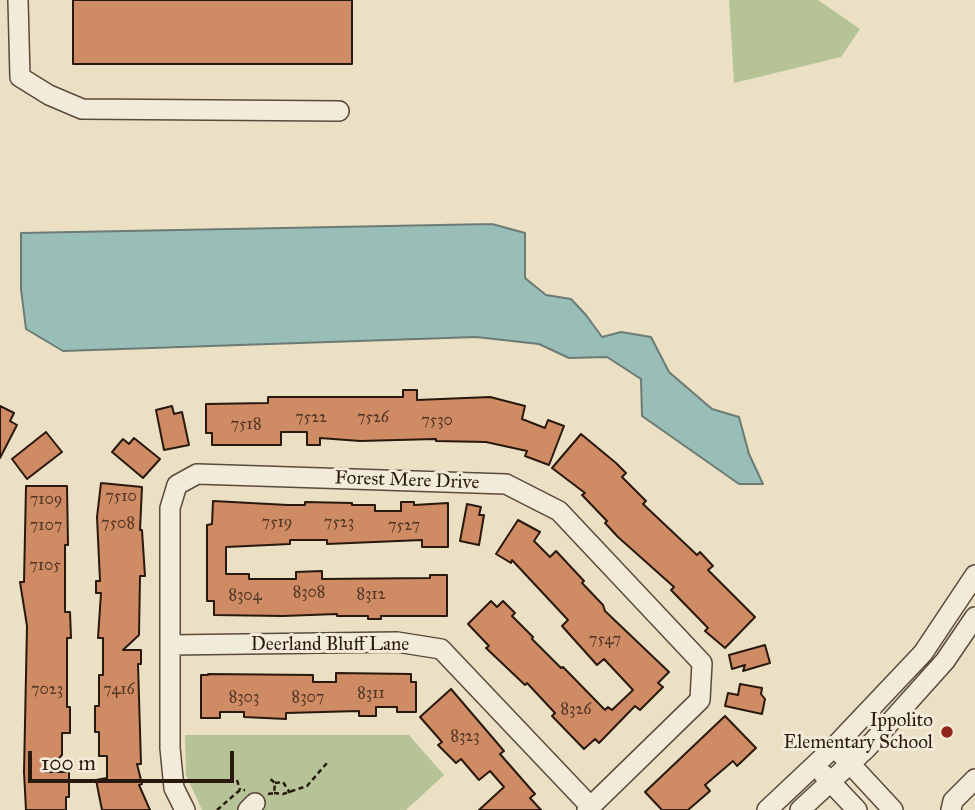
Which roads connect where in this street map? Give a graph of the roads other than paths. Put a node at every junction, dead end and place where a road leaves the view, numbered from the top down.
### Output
1 (18, 0) edge
2 (339, 111) dead end
3 (975, 575) edge
4 (975, 617) edge
5 (170, 645) junction
6 (834, 747) junction
7 (850, 764) junction
8 (815, 765) junction
9 (975, 779) edge
10 (830, 782) junction
11 (589, 808) edge
12 (185, 810) edge
13 (766, 810) edge
14 (800, 810) edge
15 (857, 810) edge
16 (892, 810) edge
17 (951, 810) edge

1 - 2 street
3 - 6 street
4 - 7 street
5 - 11 street, Deerland Bluff Lane
5 - 11 street, Forest Mere Drive
5 - 12 street, Forest Mere Drive
6 - 7 street
6 - 8 street
7 - 10 street
7 - 16 street
8 - 10 street
8 - 13 street
9 - 17 street
10 - 14 street
10 - 15 street

